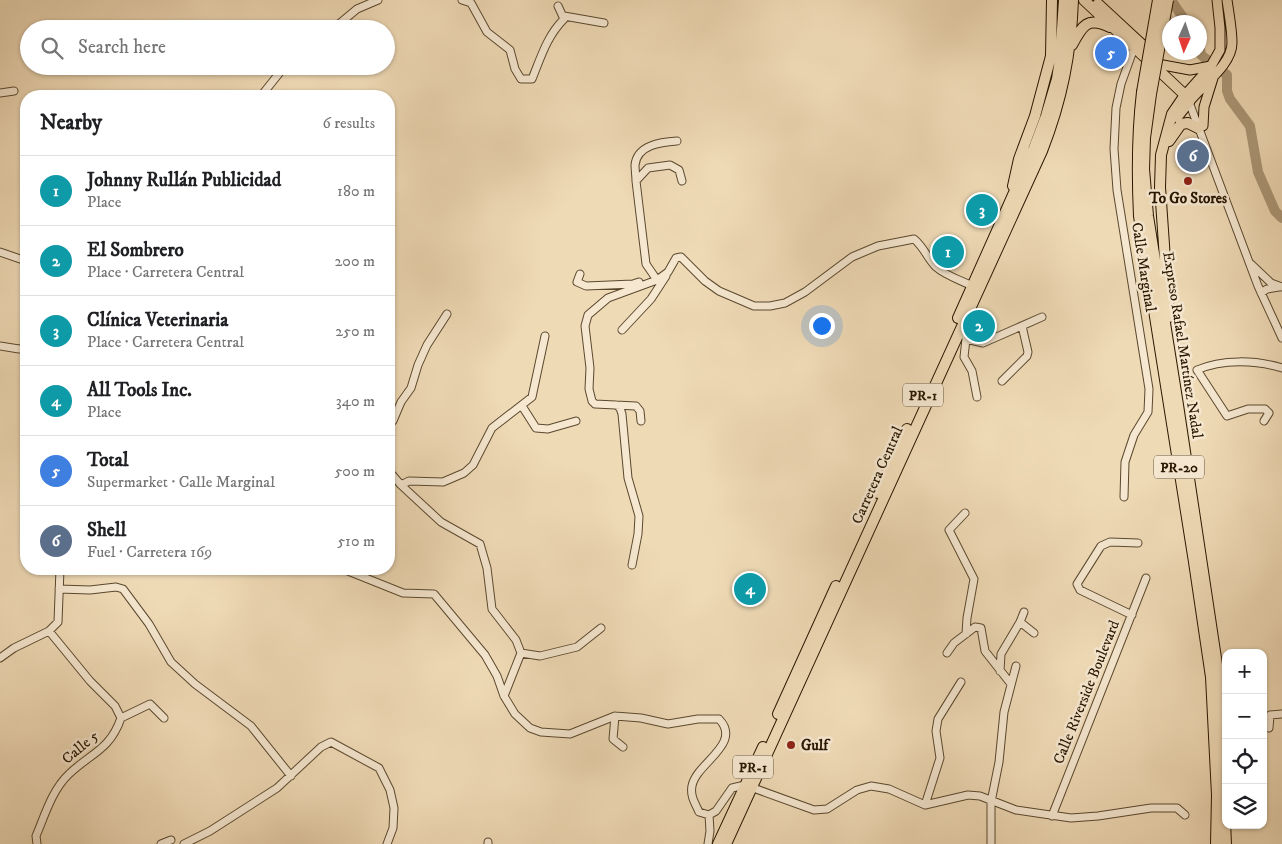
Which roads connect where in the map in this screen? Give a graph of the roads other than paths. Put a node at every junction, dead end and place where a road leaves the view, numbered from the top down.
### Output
1 (378, 0) edge
2 (462, 0) edge
3 (1052, 0) edge
4 (1064, 0) edge
5 (1073, 0) edge
6 (1084, 0) edge
7 (1093, 0) edge
8 (1100, 0) edge
9 (1158, 0) edge
10 (1168, 0) edge
11 (1217, 0) edge
12 (1227, 0) edge
13 (473, 1) edge
14 (558, 6) dead end
15 (1107, 12) junction
16 (564, 16) junction
17 (343, 20) edge
18 (604, 23) dead end
19 (1114, 29) junction
20 (1136, 44) junction
21 (1070, 48) junction
22 (1167, 66) junction
23 (1211, 66) junction
24 (278, 75) edge
25 (1213, 76) junction
26 (265, 90) edge
27 (14, 91) dead end
28 (0, 93) edge
29 (1147, 93) junction
30 (1192, 93) junction
31 (1201, 127) junction
32 (677, 141) dead end
33 (1161, 155) junction
34 (636, 181) junction
35 (682, 181) dead end
36 (1013, 196) junction
37 (0, 252) edge
38 (20, 259) edge
39 (1250, 264) junction
40 (668, 272) junction
41 (580, 274) dead end
42 (655, 278) junction
43 (972, 286) junction
44 (1281, 287) edge
45 (1261, 293) junction
46 (447, 314) dead end
47 (1042, 317) dead end
48 (963, 323) junction
49 (1022, 326) junction
50 (622, 330) dead end
51 (545, 336) dead end
52 (1282, 338) edge
53 (966, 339) junction
54 (0, 346) edge
55 (20, 349) edge
56 (1282, 368) edge
57 (1002, 381) dead end
58 (977, 397) dead end
59 (616, 405) junction
60 (1178, 405) junction
61 (522, 406) junction
62 (395, 416) edge
63 (576, 421) dead end
64 (641, 421) dead end
65 (1264, 421) dead end
66 (395, 478) edge
67 (401, 485) junction
68 (1124, 497) dead end
69 (965, 513) dead end
70 (1138, 543) dead end
71 (632, 565) dead end
72 (60, 575) edge
73 (358, 575) edge
74 (1146, 578) dead end
75 (59, 589) junction
76 (1024, 612) dead end
77 (1132, 615) junction
78 (1020, 622) junction
79 (601, 628) dead end
80 (49, 631) junction
81 (1034, 633) dead end
82 (966, 634) junction
83 (948, 653) dead end
84 (521, 654) junction
85 (0, 658) edge
86 (1016, 666) dead end
87 (1000, 671) junction
88 (961, 682) dead end
89 (1011, 684) junction
90 (504, 696) junction
91 (1282, 714) edge
92 (614, 716) junction
93 (121, 718) junction
94 (164, 718) dead end
95 (1268, 728) dead end
96 (622, 747) dead end
97 (292, 776) junction
98 (749, 786) junction
99 (991, 802) junction
100 (925, 805) junction
101 (709, 815) junction
102 (1185, 815) dead end
103 (1052, 816) junction
104 (171, 840) dead end
105 (36, 844) edge
106 (161, 844) edge
107 (184, 844) edge
108 (387, 844) edge
109 (708, 844) edge
110 (718, 844) edge
111 (726, 844) edge
112 (991, 844) edge
113 (1216, 844) edge
114 (1226, 844) edge

1 - 17 street
2 - 13 street
3 - 36 highway
4 - 36 highway, Carretera Central / PR-1
5 - 21 highway, Carretera Central / PR-1
6 - 19 highway
7 - 15 highway
8 - 15 highway
9 - 29 highway, Expreso Rafael Martínez Nadal / PR-20, bridge
10 - 29 highway, Expreso Rafael Martínez Nadal / PR-20, bridge
11 - 23 main road
12 - 25 main road
13 - 16 street
14 - 16 street
15 - 20 highway
16 - 18 street
19 - 20 highway
19 - 21 highway
20 - 22 highway
20 - 30 highway
20 - 68 street, Calle Marginal
21 - 48 highway, Carretera Central / PR-1
22 - 23 main road
22 - 30 highway
23 - 30 main road
24 - 26 street
25 - 30 main road
25 - 31 main road
27 - 28 street
29 - 60 highway, Expreso Rafael Martínez Nadal / PR-20
29 - 113 highway, Expreso Rafael Martínez Nadal / PR-20
30 - 31 street
30 - 33 highway
31 - 33 highway
31 - 39 street
32 - 34 street
33 - 60 highway
34 - 35 street
34 - 42 street
36 - 43 highway, Carretera Central / PR-1
37 - 38 street
39 - 44 street
39 - 45 street
40 - 42 street
40 - 43 street
40 - 50 street
41 - 42 street
42 - 59 street
43 - 98 highway, Carretera Central / PR-1
44 - 45 street
45 - 52 street
46 - 62 street
47 - 49 street
48 - 53 street
48 - 98 highway, Carretera Central / PR-1
49 - 53 street
49 - 57 street
51 - 61 street
53 - 58 street
54 - 55 street
56 - 65 street
59 - 64 street
59 - 71 street
60 - 114 highway, Expreso Rafael Martínez Nadal / PR-20
61 - 63 street
61 - 67 street
66 - 67 street
67 - 84 street
69 - 82 street
70 - 77 street
72 - 75 street
73 - 90 street
74 - 77 street, Calle Riverside Boulevard
75 - 80 street
75 - 97 street
76 - 78 street
77 - 103 street, Calle Riverside Boulevard
78 - 81 street
78 - 87 street
79 - 84 street
80 - 85 street
80 - 93 street
82 - 83 street
82 - 87 street
84 - 90 street
86 - 89 street
87 - 89 street
88 - 100 street
89 - 99 street
90 - 92 street
91 - 95 street
92 - 96 street
92 - 101 street
93 - 94 street
93 - 105 street, Calle 5
97 - 107 street
97 - 108 street
98 - 100 street
98 - 101 street
98 - 110 highway, Carretera Central / PR-1
98 - 111 highway, Carretera Central / PR-1
99 - 100 street
99 - 103 street
99 - 112 street
101 - 109 street
102 - 103 street
104 - 106 street

